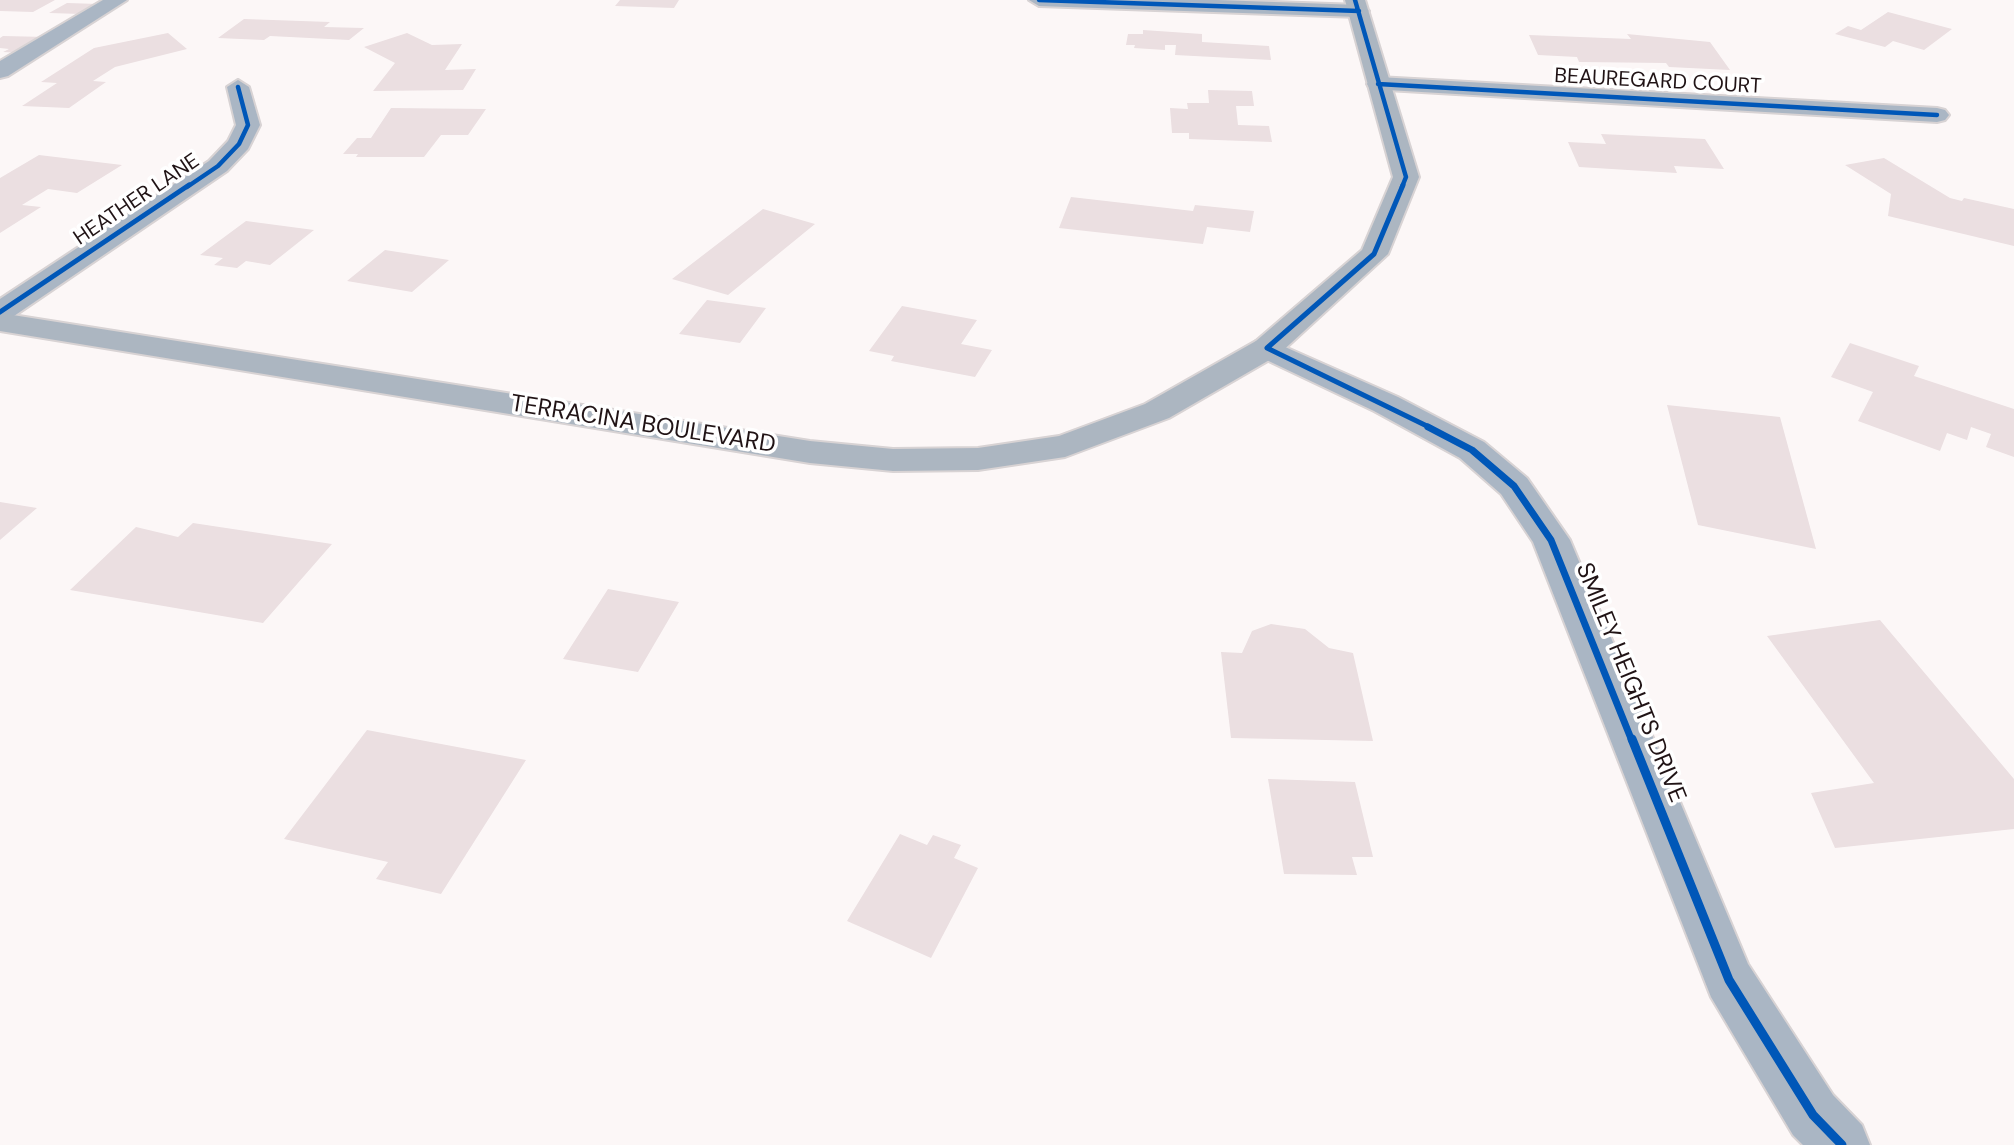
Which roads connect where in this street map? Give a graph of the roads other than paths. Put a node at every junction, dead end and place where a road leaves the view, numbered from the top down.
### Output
1 (117, 0) edge
2 (1039, 0) edge
3 (1122, 1) edge
4 (1357, 5) edge
5 (0, 71) edge
6 (1378, 83) junction
7 (237, 87) dead end
8 (1937, 115) dead end
9 (0, 312) edge
10 (0, 322) edge
11 (1266, 348) junction
12 (1842, 1145) edge

1 - 5 street
2 - 3 street
3 - 4 street
4 - 6 main road, TERRACINA BOULEVARD
6 - 8 street, BEAUREGARD COURT
6 - 11 main road, TERRACINA BOULEVARD
7 - 9 street, HEATHER LANE
10 - 11 main road, TERRACINA BOULEVARD
11 - 12 street, SMILEY HEIGHTS DRIVE

